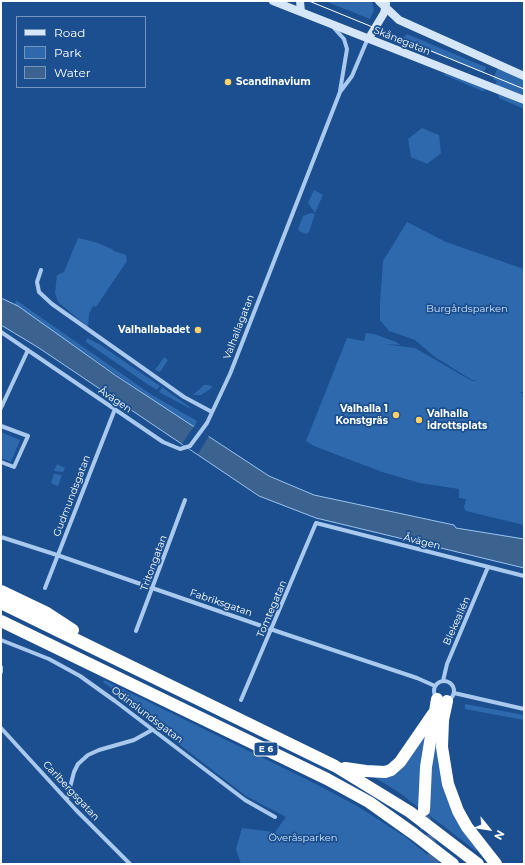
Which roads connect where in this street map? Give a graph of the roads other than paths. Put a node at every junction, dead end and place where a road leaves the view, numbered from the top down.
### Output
1 (273, 1) edge
2 (300, 1) edge
3 (379, 1) edge
4 (386, 4) edge
5 (301, 12) junction
6 (328, 22) junction
7 (378, 24) junction
8 (350, 30) junction
9 (369, 38) junction
10 (524, 76) edge
11 (340, 92) junction
12 (524, 100) edge
13 (41, 270) dead end
14 (1, 332) edge
15 (28, 350) junction
16 (1, 408) edge
17 (115, 409) junction
18 (212, 412) junction
19 (1, 426) edge
20 (1, 462) edge
21 (185, 500) dead end
22 (316, 523) joint
23 (1, 537) edge
24 (58, 555) junction
25 (488, 568) junction
26 (524, 576) edge
27 (45, 588) dead end
28 (153, 588) junction
29 (1, 591) edge
30 (1, 602) edge
31 (1, 621) edge
32 (272, 630) junction
33 (136, 631) dead end
34 (1, 640) edge
35 (121, 661) junction
36 (1, 667) edge
37 (1, 672) edge
38 (443, 681) junction
39 (434, 686) junction
40 (446, 698) junction
41 (241, 700) dead end
42 (524, 709) edge
43 (433, 714) junction
44 (1, 728) edge
45 (152, 730) junction
46 (335, 766) junction
47 (68, 799) junction
48 (424, 810) tunnel mouth
49 (275, 817) dead end
50 (130, 864) edge
51 (453, 864) edge
52 (478, 864) edge
53 (496, 864) edge

1 - 5 main road, Skånegatan
2 - 5 main road
3 - 4 main road, Skånegatan
4 - 7 main road
4 - 10 main road, Skånegatan
5 - 6 main road, Skånegatan
6 - 8 main road, Skånegatan
6 - 11 street, Valhallagatan
7 - 8 main road
7 - 9 main road
8 - 9 main road, Skånegatan
9 - 11 street, Valhallagatan
9 - 12 main road, Skånegatan
11 - 18 street, Valhallagatan
13 - 18 street
14 - 15 street, Åvägen
15 - 16 street
15 - 17 street, Åvägen
17 - 18 street, Åvägen
17 - 24 street, Gudmundsgatan
19 - 20 street
21 - 28 street, Tritongatan
22 - 25 street, Åvägen
22 - 32 street, Tomtegatan
23 - 24 street, Fabriksgatan
24 - 27 street, Gudmundsgatan
24 - 28 street, Fabriksgatan
25 - 26 street, Åvägen
25 - 38 street, Blekeallén
28 - 32 street, Fabriksgatan
28 - 33 street, Tritongatan
29 - 35 highway
30 - 35 highway, E 6
31 - 51 highway, E 6
32 - 39 street, Fabriksgatan
32 - 41 street, Tomtegatan
34 - 45 street, Odinslundsgatan
35 - 46 highway, E 6
36 - 37 street
38 - 39 street
38 - 40 street
39 - 40 street
40 - 42 street
40 - 43 highway
40 - 53 highway
43 - 46 highway
43 - 48 highway
44 - 47 street, Carlbergsgatan
45 - 47 street
45 - 49 street, Odinslundsgatan
46 - 52 highway, E 6
47 - 50 street, Carlbergsgatan

